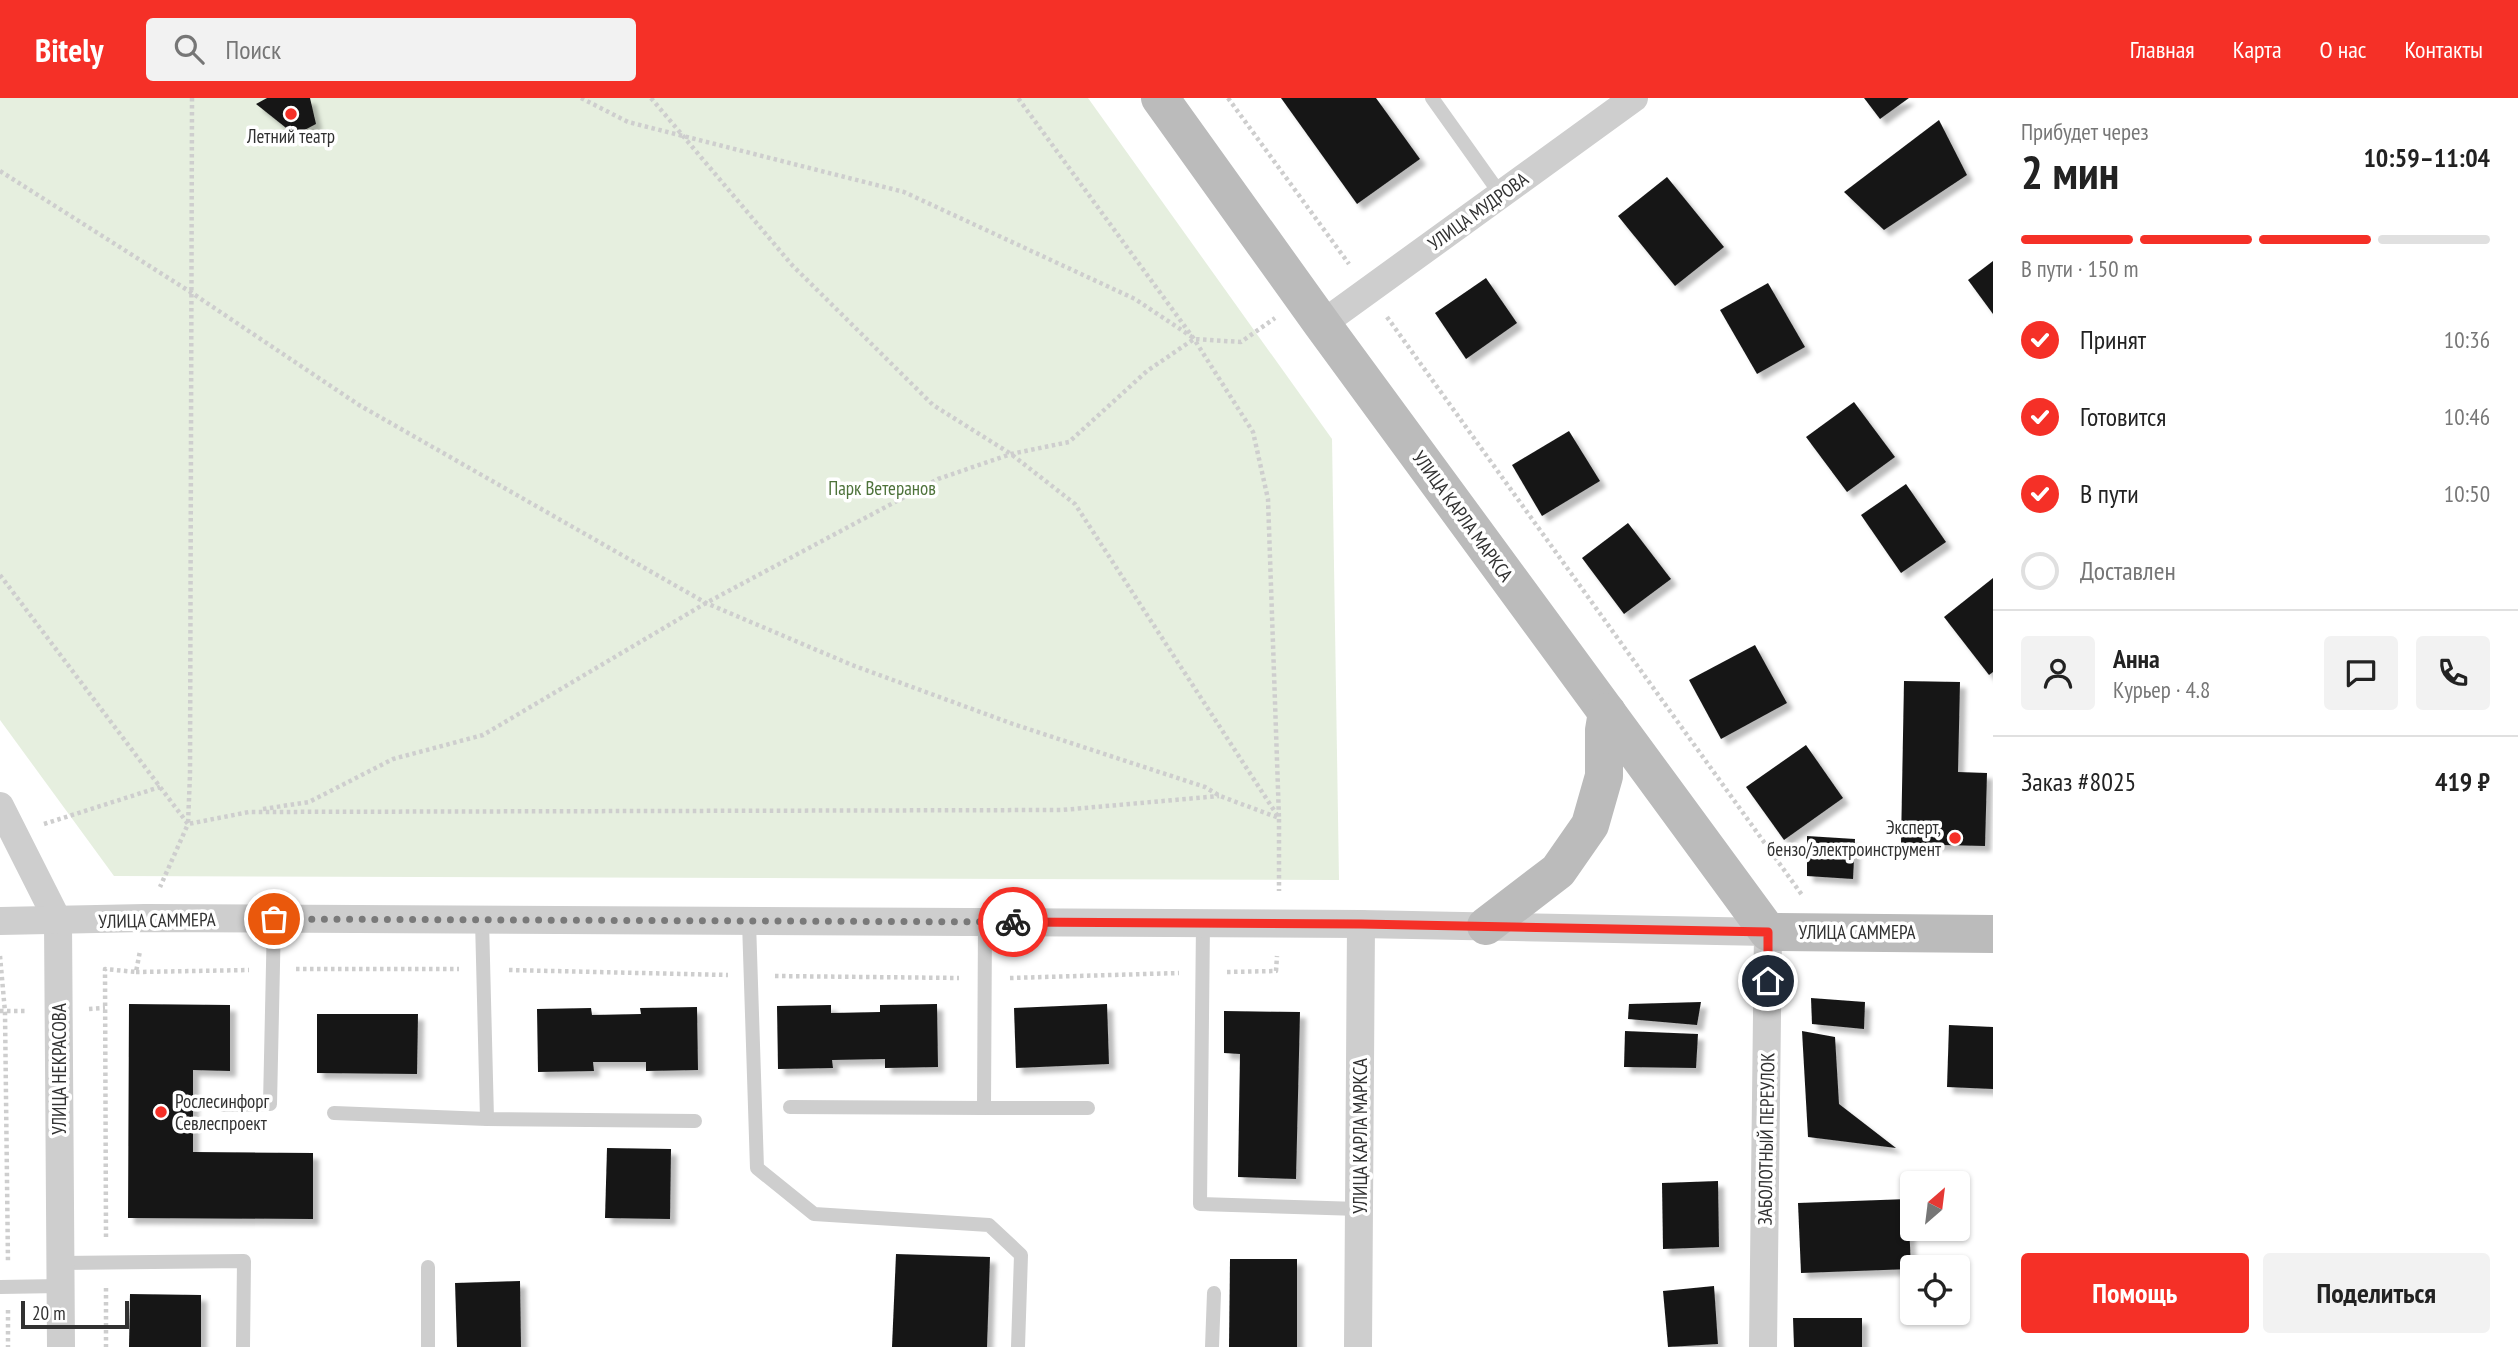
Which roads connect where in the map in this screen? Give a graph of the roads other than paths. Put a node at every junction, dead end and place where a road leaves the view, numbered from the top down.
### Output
1 (1160, 98) edge
2 (1432, 98) edge
3 (1634, 98) edge
4 (1501, 195) junction
5 (1313, 311) junction
6 (1607, 712) junction
7 (0, 806) edge
8 (274, 919) junction
9 (482, 920) junction
10 (0, 921) edge
11 (58, 921) junction
12 (749, 922) junction
13 (985, 922) junction
14 (1203, 923) junction
15 (1361, 924) junction
16 (1486, 926) junction
17 (1768, 932) junction
18 (1993, 934) edge
19 (224, 1105) dead end
20 (790, 1107) dead end
21 (984, 1108) junction
22 (1088, 1108) dead end
23 (334, 1113) dead end
24 (487, 1119) junction
25 (695, 1121) dead end
26 (1359, 1209) junction
27 (428, 1268) dead end
28 (61, 1275) junction
29 (4, 1287) edge
30 (1214, 1293) dead end
31 (61, 1347) edge
32 (243, 1347) edge
33 (428, 1347) edge
34 (1018, 1347) edge
35 (1212, 1347) edge
36 (1358, 1347) edge
37 (1763, 1347) edge

1 - 5 street, УЛИЦА КАРЛА МАРКСА
2 - 4 lane
3 - 4 street, УЛИЦА МУДРОВА
4 - 5 street, УЛИЦА МУДРОВА
5 - 6 street, УЛИЦА КАРЛА МАРКСА
6 - 16 street
6 - 17 street, УЛИЦА КАРЛА МАРКСА
7 - 11 street, УЛИЦА НЕКРАСОВА
8 - 9 street, УЛИЦА САММЕРА
8 - 11 street, УЛИЦА САММЕРА
8 - 19 lane
9 - 12 street, УЛИЦА САММЕРА
9 - 24 lane
10 - 11 street, УЛИЦА САММЕРА
11 - 28 street, УЛИЦА НЕКРАСОВА
12 - 13 street, УЛИЦА САММЕРА
12 - 34 lane
13 - 14 street, УЛИЦА САММЕРА
13 - 21 lane
14 - 15 street, УЛИЦА САММЕРА
14 - 26 lane
15 - 16 street, УЛИЦА САММЕРА
15 - 26 street, УЛИЦА КАРЛА МАРКСА
16 - 17 street, УЛИЦА САММЕРА
17 - 18 street, УЛИЦА САММЕРА
17 - 37 street, ЗАБОЛОТНЫЙ ПЕРЕУЛОК
20 - 21 lane
21 - 22 lane
23 - 24 lane
24 - 25 lane
26 - 36 street, УЛИЦА КАРЛА МАРКСА
27 - 33 lane
28 - 29 lane
28 - 31 street, УЛИЦА НЕКРАСОВА
28 - 32 lane
30 - 35 lane

